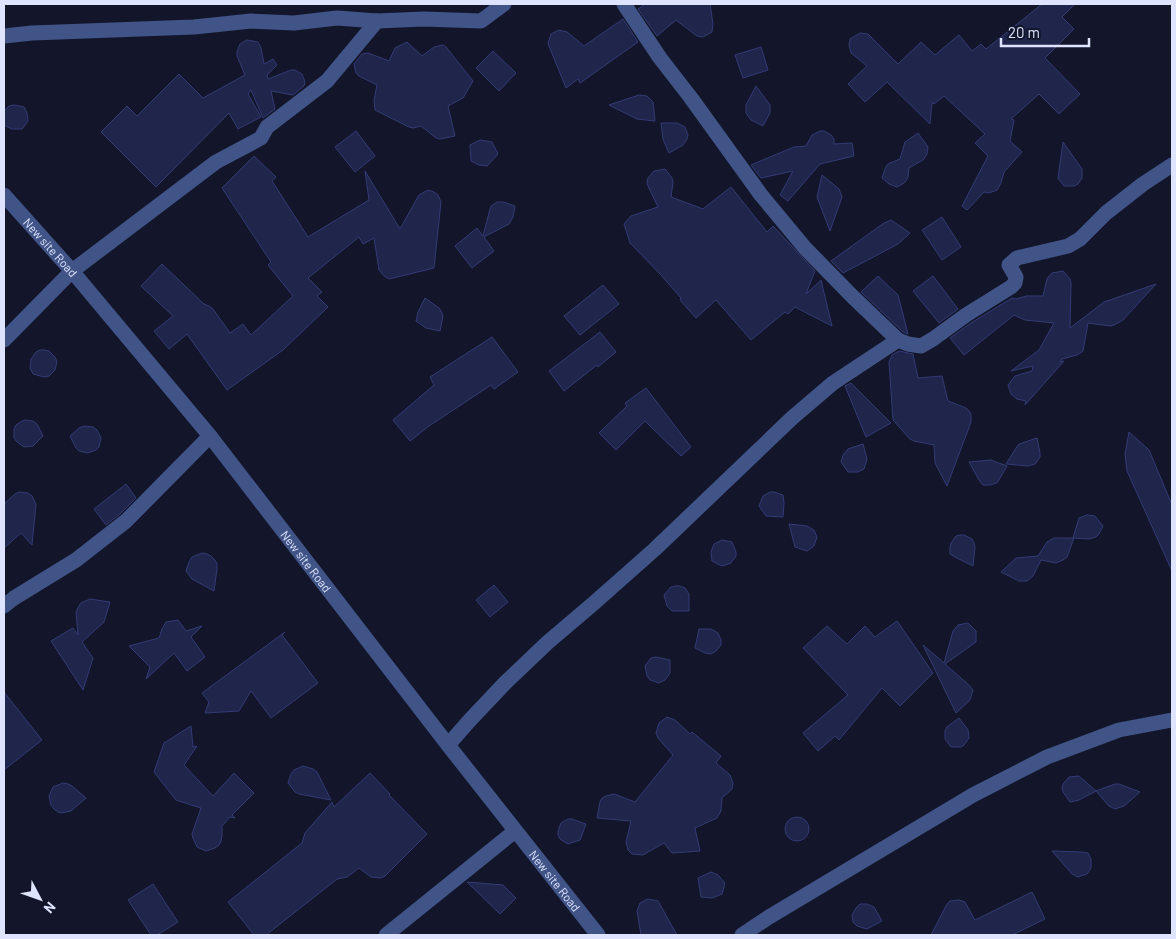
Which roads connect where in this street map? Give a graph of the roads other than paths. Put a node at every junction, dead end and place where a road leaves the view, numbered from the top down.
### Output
1 (504, 4) edge
2 (624, 4) edge
3 (377, 21) junction
4 (4, 36) edge
5 (1172, 165) edge
6 (4, 195) edge
7 (72, 271) junction
8 (4, 340) edge
9 (898, 340) junction
10 (210, 436) junction
11 (4, 606) edge
12 (1172, 720) edge
13 (448, 745) junction
14 (515, 831) junction
15 (386, 935) edge
16 (598, 935) edge
17 (742, 935) edge

1 - 3 street
2 - 9 street
3 - 4 street
3 - 7 street
5 - 9 street
6 - 7 street, New site Road
7 - 8 street
7 - 10 street, New site Road
9 - 13 street
10 - 11 street
10 - 13 street, New site Road
12 - 17 street
13 - 14 street, New site Road
14 - 15 street
14 - 16 street, New site Road

